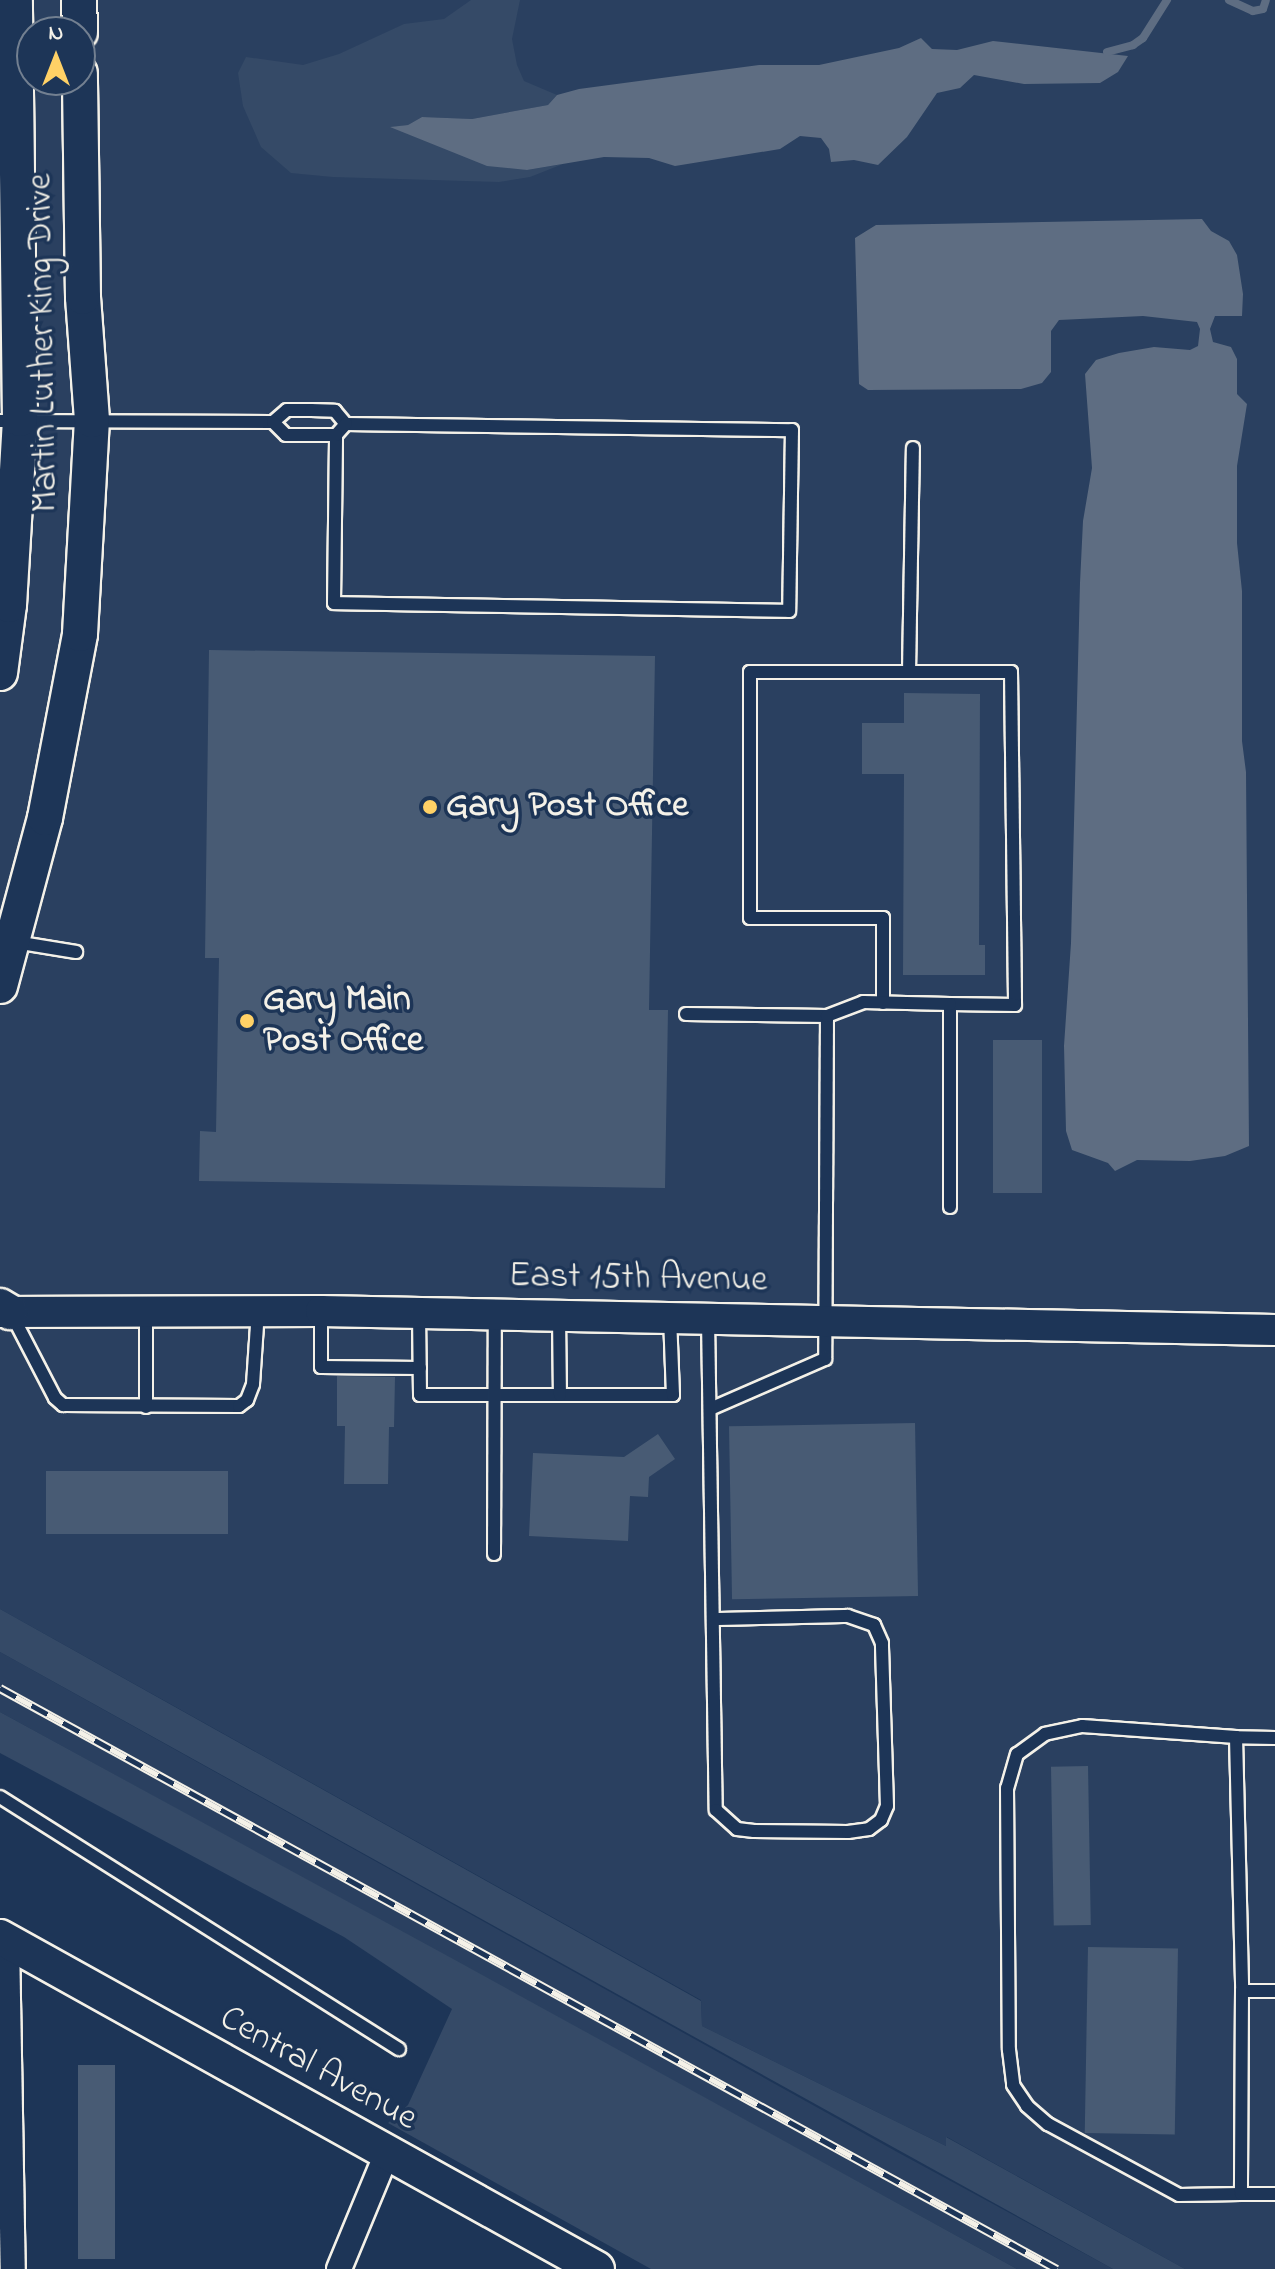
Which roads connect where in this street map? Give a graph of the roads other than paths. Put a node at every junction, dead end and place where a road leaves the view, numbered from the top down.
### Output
1 (15, 0) edge
2 (80, 96) edge
3 (10, 420) edge
4 (92, 420) junction
5 (273, 422) junction
6 (346, 424) junction
7 (336, 435) junction
8 (913, 448) dead end
9 (909, 672) junction
10 (0, 673) edge
11 (7, 941) edge
12 (76, 952) dead end
13 (0, 986) edge
14 (883, 1003) junction
15 (950, 1004) junction
16 (686, 1014) dead end
17 (827, 1016) junction
18 (950, 1207) dead end
19 (3, 1310) edge
20 (146, 1311) junction
21 (258, 1311) junction
22 (321, 1311) junction
23 (419, 1313) junction
24 (495, 1315) junction
25 (559, 1316) junction
26 (670, 1318) junction
27 (708, 1319) junction
28 (826, 1321) junction
29 (1275, 1330) edge
30 (420, 1368) junction
31 (495, 1395) junction
32 (560, 1395) junction
33 (146, 1407) junction
34 (710, 1409) junction
35 (494, 1554) dead end
36 (714, 1619) junction
37 (1236, 1737) junction
38 (1275, 1738) edge
39 (0, 1797) edge
40 (4, 1939) edge
41 (1242, 1991) junction
42 (1275, 1991) edge
43 (399, 2049) dead end
44 (5, 2080) edge
45 (387, 2153) junction
46 (1241, 2194) junction
47 (1275, 2194) edge
48 (13, 2269) edge
49 (339, 2269) edge
50 (597, 2269) edge

1 - 3 main road, Martin Luther King Drive
2 - 4 main road, Martin Luther King Drive
3 - 4 lane
3 - 10 main road, Martin Luther King Drive
4 - 5 lane
4 - 11 main road, Martin Luther King Drive
5 - 6 lane
5 - 7 lane
6 - 7 lane
6 - 7 lane
8 - 9 lane
9 - 14 lane
9 - 15 lane
11 - 12 lane
11 - 13 main road, Martin Luther King Drive
14 - 15 lane
14 - 17 lane
15 - 18 lane
16 - 17 lane
17 - 28 lane
19 - 20 street, East 15th Avenue
19 - 33 lane
20 - 21 street, East 15th Avenue
20 - 33 lane
21 - 22 street, East 15th Avenue
21 - 33 lane
22 - 23 street, East 15th Avenue
22 - 30 lane
23 - 24 street, East 15th Avenue
23 - 30 lane
24 - 25 street, East 15th Avenue
24 - 31 lane
25 - 26 street, East 15th Avenue
25 - 32 lane
26 - 27 street, East 15th Avenue
26 - 32 lane
27 - 28 street, East 15th Avenue
27 - 34 lane
28 - 29 street, East 15th Avenue
28 - 34 lane
30 - 31 lane
31 - 32 lane
31 - 35 lane
34 - 36 lane
36 - 36 lane
37 - 38 lane
37 - 41 lane
37 - 46 lane
39 - 43 lane
40 - 44 street
40 - 45 main road, Central Avenue
41 - 42 lane
41 - 46 lane
44 - 48 street
45 - 49 street
45 - 50 main road, Central Avenue
46 - 47 lane

